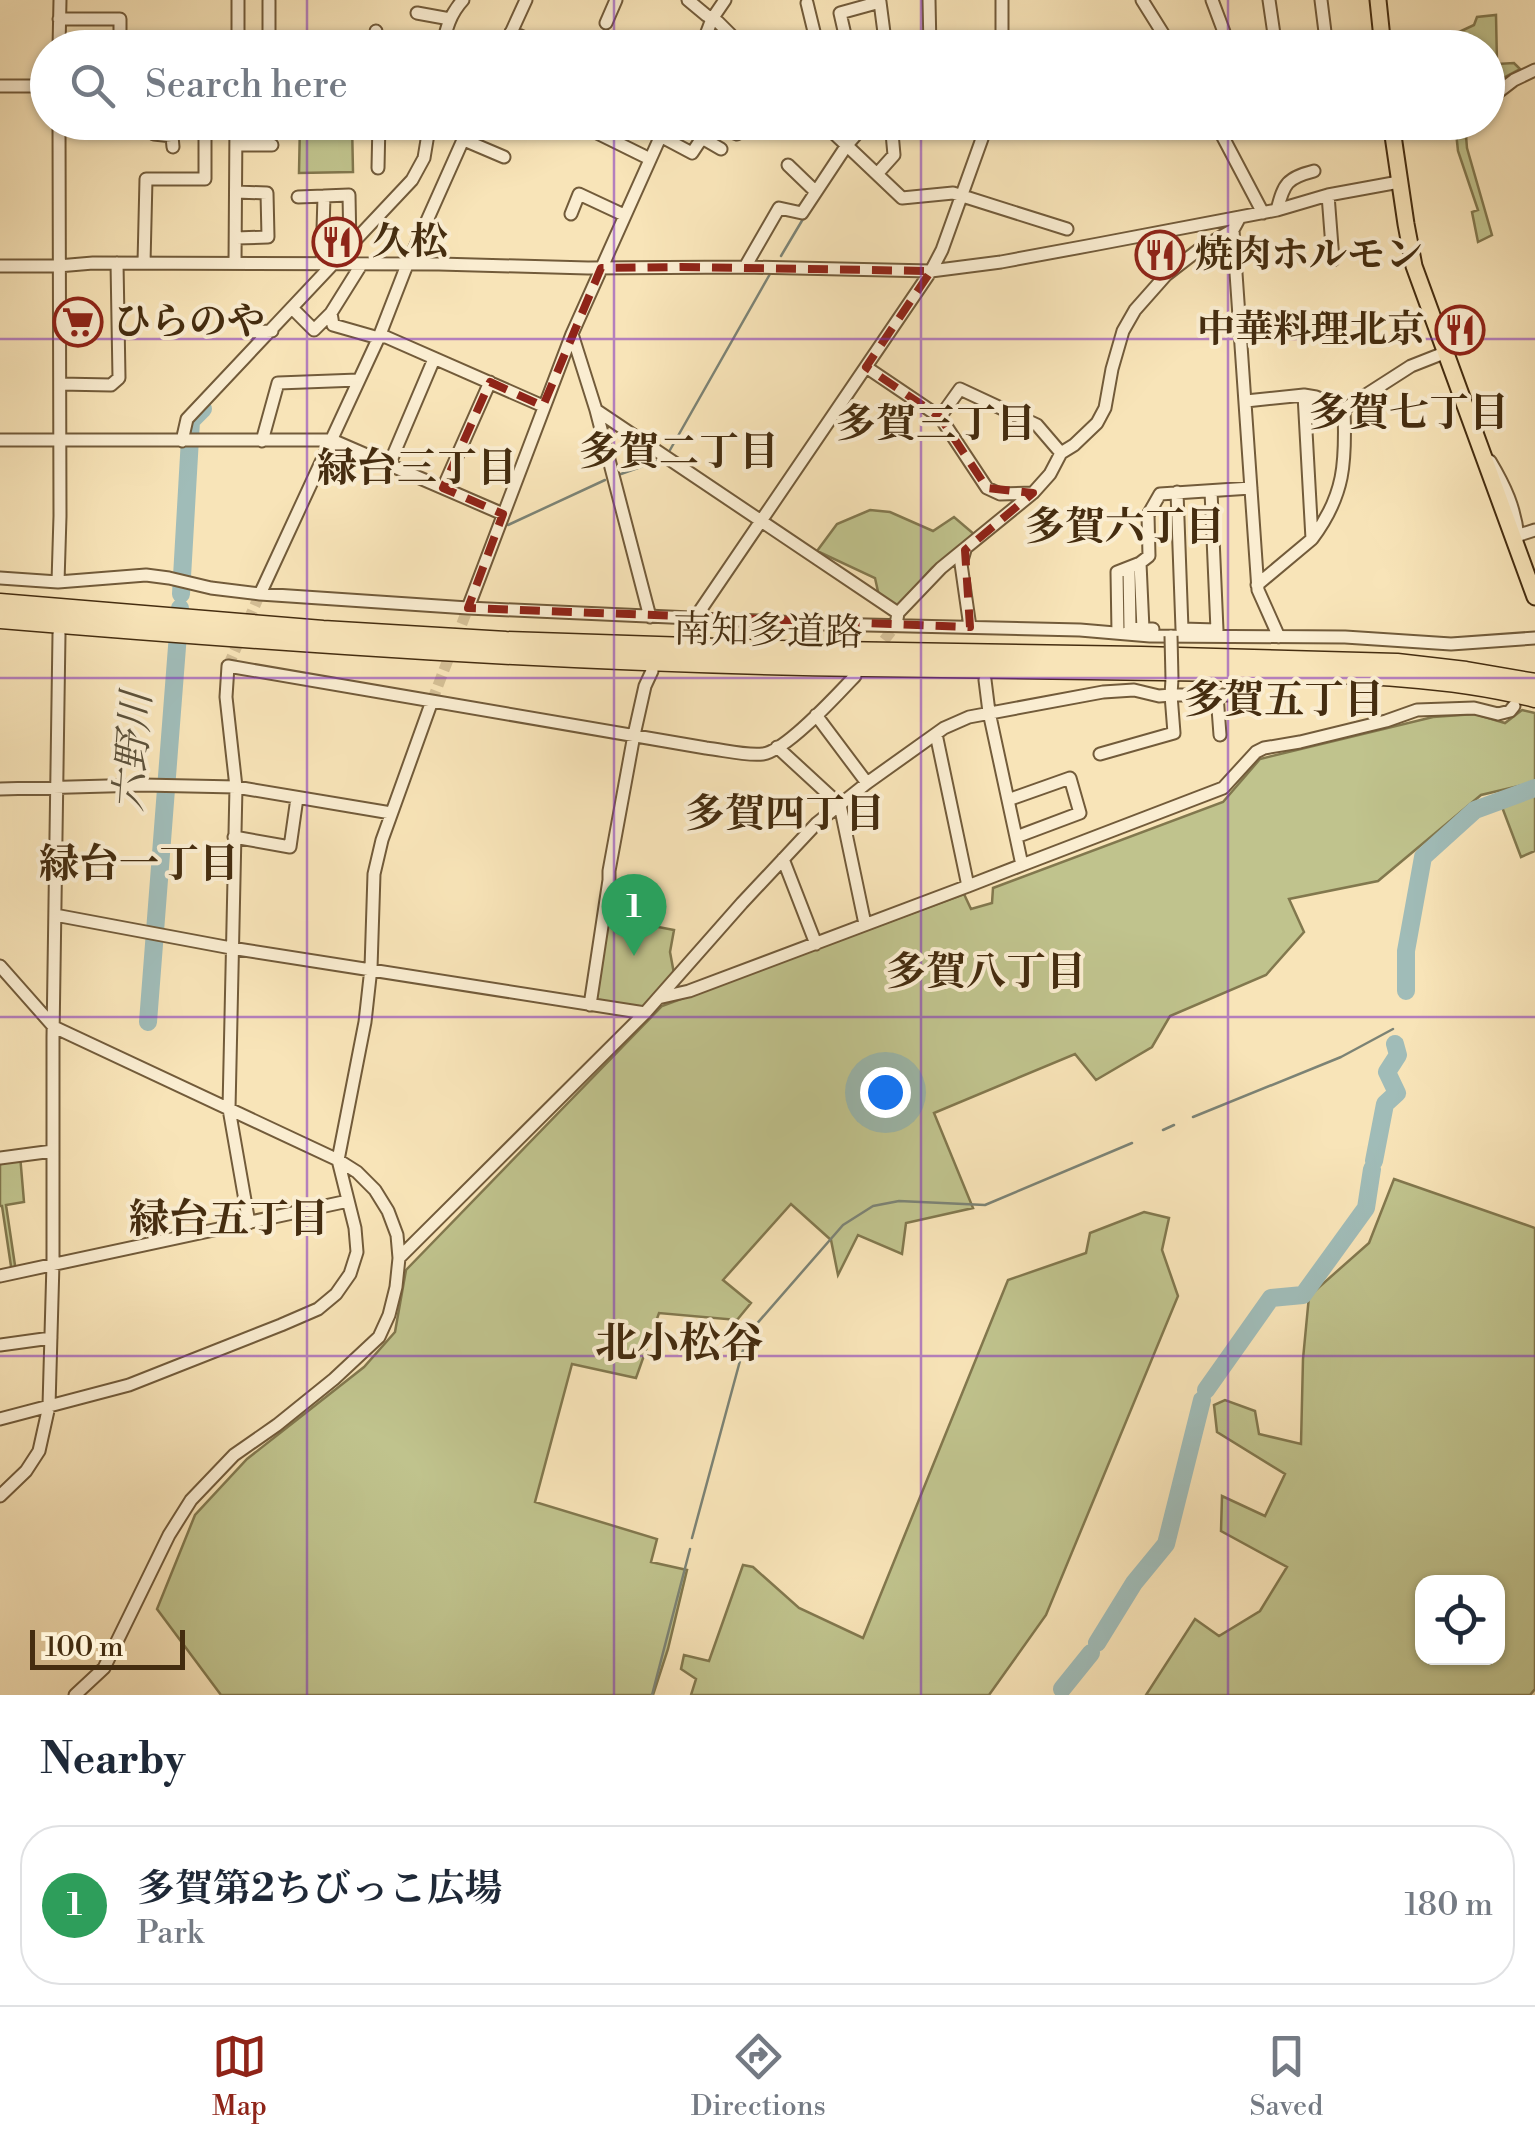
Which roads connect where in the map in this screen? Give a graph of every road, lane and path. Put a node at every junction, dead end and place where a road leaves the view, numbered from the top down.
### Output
1 (60, 0) edge
2 (238, 0) edge
3 (464, 0) edge
4 (526, 0) edge
5 (688, 0) edge
6 (724, 0) edge
7 (929, 0) edge
8 (1002, 0) edge
9 (1142, 0) edge
10 (1212, 0) edge
11 (1269, 0) edge
12 (1321, 0) edge
13 (1378, 0) edge
14 (269, 1) edge
15 (807, 3) dead end
16 (417, 12) dead end
17 (60, 19) junction
18 (450, 19) junction
19 (712, 19) junction
20 (60, 30) edge
21 (120, 30) edge
22 (238, 30) edge
23 (270, 30) edge
24 (447, 30) edge
25 (512, 30) edge
26 (708, 30) edge
27 (724, 30) edge
28 (814, 30) edge
29 (844, 30) edge
30 (884, 30) edge
31 (930, 30) edge
32 (1002, 30) edge
33 (1161, 30) edge
34 (1223, 30) edge
35 (1273, 30) edge
36 (1325, 30) edge
37 (1382, 30) edge
38 (1535, 70) edge
39 (0, 86) edge
40 (30, 86) edge
41 (1505, 87) edge
42 (59, 140) edge
43 (172, 140) edge
44 (205, 140) edge
45 (236, 140) edge
46 (379, 140) edge
47 (427, 140) edge
48 (464, 140) joint
49 (611, 140) edge
50 (658, 140) edge
51 (668, 140) edge
52 (701, 140) edge
53 (706, 140) edge
54 (847, 140) edge
55 (893, 140) edge
56 (982, 140) edge
57 (1224, 140) edge
58 (1395, 140) edge
59 (844, 142) junction
60 (236, 145) junction
61 (272, 145) dead end
62 (173, 147) dead end
63 (722, 149) dead end
64 (504, 158) dead end
65 (650, 159) junction
66 (788, 165) dead end
67 (378, 168) dead end
68 (1314, 171) dead end
69 (877, 174) junction
70 (1399, 182) junction
71 (236, 192) junction
72 (816, 192) junction
73 (1328, 195) junction
74 (324, 196) junction
75 (963, 196) junction
76 (298, 197) dead end
77 (1277, 210) junction
78 (1263, 213) junction
79 (571, 214) dead end
80 (624, 215) junction
81 (1240, 217) junction
82 (1066, 229) dead end
83 (1233, 230) junction
84 (236, 238) junction
85 (350, 246) junction
86 (1332, 260) dead end
87 (144, 262) junction
88 (118, 263) junction
89 (235, 263) junction
90 (328, 264) junction
91 (361, 265) junction
92 (408, 265) junction
93 (0, 266) edge
94 (58, 266) junction
95 (746, 267) junction
96 (601, 268) junction
97 (930, 271) junction
98 (295, 311) junction
99 (331, 312) junction
100 (272, 331) junction
101 (249, 332) dead end
102 (572, 334) junction
103 (379, 337) junction
104 (1444, 353) junction
105 (434, 359) junction
106 (866, 366) junction
107 (358, 380) junction
108 (490, 382) junction
109 (60, 384) junction
110 (1304, 395) junction
111 (1246, 401) junction
112 (543, 406) junction
113 (1344, 408) junction
114 (596, 410) junction
115 (940, 417) junction
116 (59, 439) junction
117 (0, 440) edge
118 (332, 440) junction
119 (186, 441) junction
120 (262, 441) junction
121 (1062, 452) junction
122 (389, 464) junction
123 (443, 488) junction
124 (1251, 488) junction
125 (1211, 490) junction
126 (1177, 492) junction
127 (1033, 493) junction
128 (502, 514) junction
129 (761, 522) junction
130 (1535, 530) edge
131 (1312, 539) junction
132 (1516, 542) junction
133 (965, 550) junction
134 (1134, 565) junction
135 (0, 578) edge
136 (58, 582) junction
137 (1257, 585) junction
138 (260, 594) junction
139 (1535, 597) edge
140 (0, 604) edge
141 (468, 608) junction
142 (650, 617) junction
143 (695, 618) junction
144 (0, 619) edge
145 (897, 619) junction
146 (970, 627) junction
147 (1177, 633) junction
148 (59, 634) dead end
149 (1118, 634) junction
150 (1280, 637) junction
151 (1534, 640) edge
152 (652, 671) dead end
153 (855, 676) dead end
154 (984, 680) dead end
155 (1535, 683) edge
156 (1171, 695) junction
157 (1217, 695) junction
158 (1252, 695) dead end
159 (1535, 698) edge
160 (432, 701) junction
161 (1514, 706) dead end
162 (989, 712) junction
163 (816, 716) junction
164 (936, 734) junction
165 (634, 735) junction
166 (1220, 735) dead end
167 (777, 747) junction
168 (1100, 754) dead end
169 (867, 783) junction
170 (57, 787) junction
171 (0, 788) edge
172 (236, 788) junction
173 (297, 798) junction
174 (1008, 800) junction
175 (840, 804) junction
176 (392, 814) junction
177 (1016, 837) junction
178 (234, 838) junction
179 (783, 859) junction
180 (1022, 865) junction
181 (968, 886) junction
182 (55, 915) junction
183 (866, 924) junction
184 (816, 944) junction
185 (231, 948) junction
186 (0, 966) edge
187 (372, 968) junction
188 (658, 998) junction
189 (590, 1005) junction
190 (645, 1013) junction
191 (54, 1027) junction
192 (229, 1108) junction
193 (53, 1151) junction
194 (0, 1158) edge
195 (338, 1160) junction
196 (348, 1202) junction
197 (248, 1223) junction
198 (400, 1258) junction
199 (53, 1263) junction
200 (0, 1276) edge
201 (51, 1338) junction
202 (0, 1345) edge
203 (49, 1406) junction
204 (0, 1419) edge
205 (0, 1496) edge
206 (75, 1695) edge

1 - 17 street
2 - 22 street
3 - 18 street
4 - 25 street
5 - 19 street
6 - 19 street
7 - 31 street
8 - 32 street
9 - 33 street
10 - 34 street
11 - 35 street
12 - 36 street
13 - 37 main road
14 - 23 street
15 - 28 street
16 - 18 street
17 - 20 street
17 - 21 street
18 - 24 street
19 - 26 street
19 - 27 street
29 - 30 street
38 - 41 street
39 - 40 street
42 - 94 street
43 - 62 street
44 - 87 street
45 - 60 street
46 - 67 street
47 - 85 street
48 - 64 street
48 - 92 street
49 - 65 street
50 - 65 street
51 - 52 street
53 - 63 street
54 - 59 street
55 - 69 street
56 - 75 street
57 - 78 street
58 - 70 main road
59 - 69 street
59 - 72 street
60 - 61 street
60 - 71 street
65 - 80 street
66 - 72 street
68 - 77 street
69 - 75 street
70 - 73 street
70 - 104 main road
71 - 84 street
71 - 84 street
72 - 95 street
73 - 77 street
73 - 86 street
74 - 76 street
74 - 85 street
74 - 90 street
75 - 82 street
75 - 97 street
77 - 78 street
78 - 81 street
79 - 80 street
80 - 96 street
81 - 83 street
81 - 97 street
83 - 111 street
83 - 121 street
84 - 89 street
85 - 90 street
87 - 88 street
87 - 89 street
88 - 94 street
88 - 109 street
89 - 90 street
90 - 91 street
90 - 98 street
91 - 92 street
91 - 99 street
92 - 96 street
92 - 103 street
93 - 94 street
94 - 109 street
95 - 96 street
95 - 97 street
96 - 102 street
97 - 106 street
98 - 99 street
98 - 100 street
99 - 103 street
100 - 101 street
100 - 119 street
102 - 112 street
102 - 114 street
103 - 105 street
103 - 107 street
104 - 113 street
104 - 132 main road
105 - 108 street
105 - 122 street
106 - 115 street
106 - 129 street
107 - 118 street
107 - 120 street
108 - 112 street
108 - 123 street
109 - 116 street
110 - 111 street
110 - 113 street
110 - 131 street
111 - 124 street
112 - 128 street
113 - 131 street
114 - 129 street
114 - 142 street
115 - 121 street
115 - 127 street
116 - 117 street
116 - 119 street
116 - 136 street
118 - 120 street
118 - 122 street
118 - 138 street
119 - 120 street
121 - 127 street
122 - 123 street
123 - 128 street
124 - 125 street
124 - 137 street
125 - 126 street
125 - 147 street
126 - 134 street
126 - 147 street
127 - 133 street
128 - 141 street
129 - 143 street
129 - 145 street
130 - 132 street
131 - 137 street
132 - 139 main road
133 - 145 street
133 - 146 street
134 - 147 street
134 - 149 street
135 - 136 street
136 - 138 street
137 - 150 street
138 - 141 street
140 - 155 highway, 南知多道路
141 - 142 street
142 - 143 street
143 - 145 street
144 - 159 highway, 南知多道路
145 - 146 street
146 - 149 street
147 - 149 street
147 - 150 street
147 - 156 street, bridge
148 - 170 street
150 - 151 street
152 - 165 street
153 - 163 street
154 - 162 street
156 - 157 street
156 - 162 street
156 - 168 street
157 - 158 street
157 - 166 street
160 - 165 street
160 - 172 street
160 - 176 street
161 - 180 street
162 - 164 street
162 - 174 street
163 - 167 street
163 - 169 street
164 - 169 street
164 - 181 street
165 - 167 street
165 - 189 street
167 - 175 street
169 - 175 street
170 - 171 street
170 - 172 street
170 - 182 street
172 - 173 street
172 - 178 street
173 - 176 street
173 - 178 street
174 - 177 street
174 - 177 street
175 - 179 street
175 - 183 street
176 - 187 street
177 - 180 street
178 - 185 street
179 - 184 street
179 - 188 street
180 - 181 street
181 - 183 street
182 - 185 street
182 - 191 street
183 - 184 street
184 - 188 street
185 - 187 street
185 - 192 street
186 - 191 street
187 - 189 street
187 - 195 street
188 - 190 street
189 - 190 street
190 - 198 street
191 - 192 street
191 - 193 street
192 - 195 street
192 - 197 street
193 - 194 street
193 - 199 street
195 - 196 street
195 - 198 street
196 - 197 street
196 - 203 street
197 - 199 street
198 - 206 street
199 - 200 street
199 - 201 street
201 - 202 street
201 - 203 street
203 - 204 street
203 - 205 street

